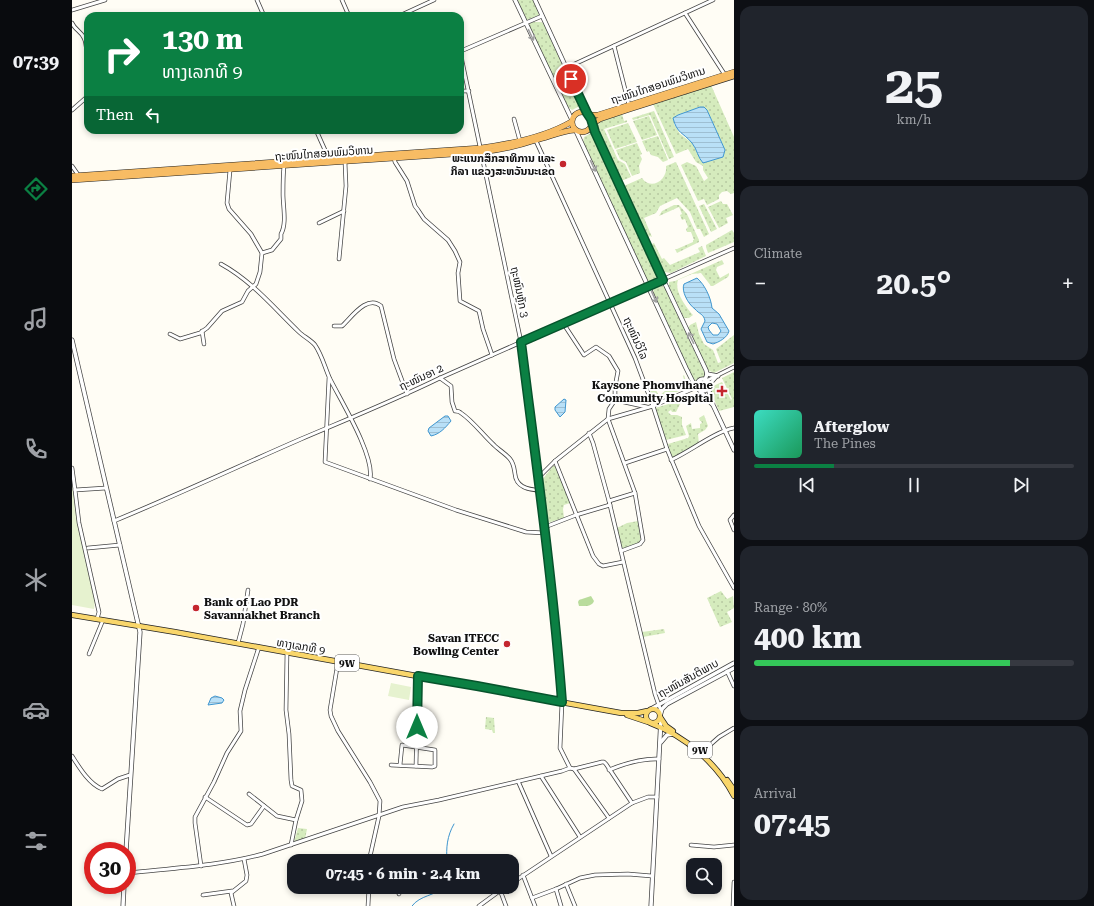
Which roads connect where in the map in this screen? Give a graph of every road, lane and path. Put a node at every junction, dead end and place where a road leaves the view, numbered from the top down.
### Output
1 (105, 0) edge
2 (257, 0) edge
3 (342, 0) edge
4 (434, 0) edge
5 (515, 0) edge
6 (535, 0) edge
7 (711, 0) edge
8 (72, 10) edge
9 (262, 12) edge
10 (347, 12) edge
11 (408, 12) edge
12 (685, 13) junction
13 (542, 16) junction
14 (72, 23) edge
15 (525, 23) junction
16 (84, 37) edge
17 (614, 46) junction
18 (464, 50) edge
19 (566, 68) junction
20 (464, 69) edge
21 (734, 72) edge
22 (725, 74) junction
23 (734, 76) edge
24 (469, 90) junction
25 (464, 91) edge
26 (84, 100) edge
27 (627, 108) junction
28 (72, 110) edge
29 (588, 114) junction
30 (514, 119) dead end
31 (571, 121) junction
32 (592, 124) junction
33 (576, 131) junction
34 (318, 134) edge
35 (520, 141) junction
36 (536, 141) junction
37 (481, 150) junction
38 (424, 154) junction
39 (394, 158) junction
40 (329, 161) junction
41 (344, 162) junction
42 (72, 166) edge
43 (284, 166) junction
44 (230, 170) junction
45 (72, 176) edge
46 (79, 176) junction
47 (72, 180) edge
48 (344, 211) junction
49 (319, 223) dead end
50 (734, 248) edge
51 (262, 253) junction
52 (339, 259) dead end
53 (221, 264) dead end
54 (663, 280) junction
55 (253, 286) junction
56 (649, 286) junction
57 (610, 303) junction
58 (563, 324) junction
59 (334, 326) dead end
60 (202, 331) junction
61 (170, 334) dead end
62 (72, 340) edge
63 (521, 342) junction
64 (204, 344) dead end
65 (492, 355) junction
66 (734, 367) edge
67 (707, 374) junction
68 (718, 376) junction
69 (329, 378) junction
70 (440, 378) junction
71 (693, 382) junction
72 (707, 383) junction
73 (698, 388) junction
74 (689, 391) junction
75 (407, 394) junction
76 (615, 400) junction
77 (713, 405) junction
78 (654, 406) junction
79 (647, 407) junction
80 (350, 418) junction
81 (608, 419) junction
82 (326, 428) junction
83 (734, 428) edge
84 (725, 430) junction
85 (589, 433) junction
86 (667, 450) junction
87 (734, 450) edge
88 (671, 460) junction
89 (555, 461) junction
90 (625, 463) junction
91 (72, 468) edge
92 (370, 478) junction
93 (539, 478) junction
94 (106, 488) junction
95 (75, 490) junction
96 (540, 490) junction
97 (635, 493) junction
98 (609, 503) junction
99 (576, 515) junction
100 (734, 515) edge
101 (114, 521) junction
102 (545, 527) junction
103 (734, 530) edge
104 (545, 534) junction
105 (120, 545) junction
106 (88, 548) dead end
107 (621, 551) junction
108 (623, 562) junction
109 (734, 588) edge
110 (248, 590) dead end
111 (72, 615) edge
112 (97, 619) junction
113 (103, 620) junction
114 (139, 626) junction
115 (238, 643) junction
116 (259, 647) junction
117 (288, 652) junction
118 (89, 654) dead end
119 (338, 662) junction
120 (734, 663) edge
121 (734, 668) edge
122 (727, 672) junction
123 (418, 676) junction
124 (734, 686) edge
125 (562, 702) junction
126 (659, 704) junction
127 (649, 710) junction
128 (621, 713) junction
129 (661, 716) junction
130 (650, 723) junction
131 (661, 728) junction
132 (734, 728) edge
133 (674, 734) junction
134 (683, 739) junction
135 (660, 743) junction
136 (417, 748) junction
137 (702, 752) junction
138 (72, 756) edge
139 (659, 759) junction
140 (77, 764) junction
141 (391, 765) dead end
142 (400, 765) junction
143 (72, 766) edge
144 (416, 766) junction
145 (572, 768) junction
146 (609, 770) junction
147 (130, 775) junction
148 (541, 776) junction
149 (518, 781) junction
150 (734, 790) edge
151 (249, 794) dead end
152 (734, 796) edge
153 (205, 797) junction
154 (657, 797) junction
155 (632, 803) junction
156 (264, 806) junction
157 (379, 816) junction
158 (609, 818) junction
159 (296, 820) junction
160 (580, 837) junction
161 (126, 842) edge
162 (292, 845) junction
163 (734, 845) edge
164 (691, 846) dead end
165 (371, 854) edge
166 (551, 856) junction
167 (244, 859) junction
168 (201, 866) junction
169 (136, 872) edge
170 (523, 875) junction
171 (652, 876) junction
172 (519, 878) edge
173 (734, 882) edge
174 (566, 884) junction
175 (556, 889) junction
176 (232, 891) junction
177 (124, 894) edge
178 (369, 894) edge
179 (495, 894) edge
180 (502, 894) edge
181 (203, 895) dead end
182 (532, 898) junction
183 (123, 906) edge
184 (234, 906) edge
185 (368, 906) edge
186 (479, 906) edge
187 (506, 906) edge
188 (535, 906) edge
189 (561, 906) edge
190 (575, 906) edge
191 (651, 906) edge
192 (732, 906) edge

1 - 8 street
2 - 9 street
3 - 10 street
4 - 11 street
5 - 15 street
6 - 13 street
7 - 12 street
12 - 17 street
12 - 22 street
13 - 15 street
13 - 19 street
14 - 16 street
15 - 18 street
15 -> 31 street
17 - 19 street
17 - 27 street
19 - 29 street
20 - 24 street, ຖະໜົນຫຼັກ 3
21 - 22 highway, ຖະໜົນໄກສອນພົມວິຫານ
22 - 27 highway, ຖະໜົນໄກສອນພົມວິຫານ
23 - 27 highway, ຖະໜົນໄກສອນພົມວິຫານ
24 - 25 street
24 - 37 street, ຖະໜົນຫຼັກ 3
26 - 28 street
27 - 29 highway, ຖະໜົນໄກສອນພົມວິຫານ
27 - 32 highway, ຖະໜົນໄກສອນພົມວິຫານ
29 - 31 highway
29 - 32 highway
30 - 35 street
31 - 33 highway
31 - 35 highway, ຖະໜົນໄກສອນພົມວິຫານ
32 - 33 highway
32 - 54 street
33 - 36 highway, ຖະໜົນໄກສອນພົມວິຫານ
33 -> 56 street
34 - 40 street
35 - 37 highway, ຖະໜົນໄກສອນພົມວິຫານ
36 - 37 highway, ຖະໜົນໄກສອນພົມວິຫານ
36 - 57 street, ຖະໜົນວິໄລ
37 - 38 highway, ຖະໜົນໄກສອນພົມວິຫານ
37 - 63 street, ຖະໜົນຫຼັກ 3
38 - 39 highway, ຖະໜົນໄກສອນພົມວິຫານ
38 - 40 highway, ຖະໜົນໄກສອນພົມວິຫານ
39 - 41 highway, ຖະໜົນໄກສອນພົມວິຫານ
39 - 65 street
40 - 41 highway, ຖະໜົນໄກສອນພົມວິຫານ
40 - 43 highway, ຖະໜົນໄກສອນພົມວິຫານ
40 - 46 highway, ຖະໜົນໄກສອນພົມວິຫານ
41 - 48 street
42 - 46 street
43 - 44 highway, ຖະໜົນໄກສອນພົມວິຫານ
43 - 51 street
44 - 47 highway, ຖະໜົນໄກສອນພົມວິຫານ
44 - 51 street
45 - 46 highway, ຖະໜົນໄກສອນພົມວິຫານ
48 - 49 street
48 - 52 street
50 - 54 street, ຖະໜົນອາ 2
51 - 55 street
53 - 55 street
54 - 56 street, ຖະໜົນອາ 2
67 -> 54 street
55 - 60 street
55 - 69 street
56 - 57 street, ຖະໜົນອາ 2
56 -> 71 street
57 - 58 street, ຖະໜົນອາ 2
57 - 78 street, ຖະໜົນວິໄລ
58 - 63 street, ຖະໜົນອາ 2
58 - 76 street
59 - 75 street
60 - 61 street
60 - 64 street
62 - 94 street
63 - 65 street, ຖະໜົນອາ 2
63 - 93 street, ຖະໜົນຫຼັກ 3
65 - 70 street, ຖະໜົນອາ 2
66 - 68 street
67 - 68 street
67 - 72 street
68 - 72 street
69 - 80 street
69 - 82 street
70 - 75 street, ຖະໜົນອາ 2
70 - 96 street
71 - 73 street
71 - 74 street
72 - 73 street
72 - 73 street
72 - 77 street
73 - 74 street
73 - 77 street
74 - 78 street
75 - 80 street, ຖະໜົນອາ 2
76 - 79 street
76 - 81 street
77 - 84 street
78 - 79 street
78 - 86 street, ຖະໜົນວິໄລ
79 - 81 street
80 - 82 street, ຖະໜົນອາ 2
80 - 92 street
81 - 85 street
81 - 90 street
82 - 92 street
82 - 101 street, ຖະໜົນອາ 2
83 - 84 street
84 - 87 street
84 - 88 street
85 - 89 street
85 - 98 street
86 - 88 street, ຖະໜົນວິໄລ
86 - 90 street
88 - 109 street, ຖະໜົນວິໄລ
89 - 93 street
89 - 99 street
90 - 97 street
91 - 95 street
92 - 104 street
93 - 96 street, ຖະໜົນຫຼັກ 3
94 - 95 street
94 - 101 street
95 - 112 street
96 - 102 street, ຖະໜົນຫຼັກ 3
97 - 98 street
97 - 107 street
98 - 99 street
98 - 107 street
99 - 102 street
99 - 108 street
100 - 103 street
101 - 105 street
102 - 104 street, ຖະໜົນຫຼັກ 3
104 - 125 street, ຖະໜົນຫຼັກ 3
105 - 106 street
105 - 114 street
107 - 108 street
108 - 126 street
110 - 115 street
111 - 112 main road, ທາງເລກທີ 9 / 9W
112 - 113 main road, ທາງເລກທີ 9 / 9W
113 - 114 main road, ທາງເລກທີ 9 / 9W
113 - 118 street
114 - 115 main road, ທາງເລກທີ 9 / 9W
114 - 147 street
115 - 116 main road, ທາງເລກທີ 9 / 9W
116 - 117 main road, ທາງເລກທີ 9 / 9W
116 - 153 street
117 - 119 main road, ທາງເລກທີ 9 / 9W
117 - 159 street
119 - 123 main road, ທາງເລກທີ 9 / 9W
119 - 157 street
120 - 126 street, ຖະໜົນສັນຕິພາບ
121 - 122 street, ຖະໜົນສັນຕິພາບ
122 - 124 street
122 - 129 street, ຖະໜົນສັນຕິພາບ
123 - 125 main road, ທາງເລກທີ 9 / 9W
123 - 136 street
125 - 128 main road, ທາງເລກທີ 9 / 9W
125 - 145 street, ຖະໜົນຫຼັກ 3
126 - 127 street, ຖະໜົນສັນຕິພາບ
126 - 129 street
127 - 128 main road, ທາງເລກທີ 9 / 9W
127 - 129 main road, ທາງເລກທີ 9 / 9W
127 - 130 main road
128 - 130 main road, ທາງເລກທີ 9 / 9W
129 - 130 main road
129 - 131 street
129 - 134 main road, ທາງເລກທີ 9 / 9W
130 - 131 main road, ທາງເລກທີ 9 / 9W
131 - 133 main road, ທາງເລກທີ 9 / 9W
131 - 135 street
132 - 137 street
133 - 134 main road, ທາງເລກທີ 9 / 9W
133 - 135 street
134 - 137 main road, ທາງເລກທີ 9 / 9W
134 - 152 main road, ທາງເລກທີ 9 / 9W
135 - 139 street
136 - 142 street
136 - 144 street
136 - 144 street
137 - 150 main road, ທາງເລກທີ 9 / 9W
138 - 140 street
139 - 146 street
139 - 154 street
140 - 143 street
140 - 147 street
141 - 142 street
142 - 144 street
145 - 146 street
145 - 148 street
145 - 158 street, ຖະໜົນຫຼັກ 3
146 - 155 street
147 - 161 street
148 - 149 street
148 - 160 street
149 - 157 street
149 - 166 street
151 - 156 street
153 - 156 street
153 - 168 street
154 - 155 street
154 - 171 street
155 - 158 street
156 - 159 street
157 - 162 street
157 - 165 street
158 - 160 street
159 - 162 street
160 - 166 street
162 - 167 street
163 - 164 street
166 - 170 street
167 - 168 street
167 - 176 street
168 - 169 street
170 - 172 street
170 - 182 street
171 - 174 street
171 - 191 street
173 - 192 street
174 - 175 street
174 - 190 street
175 - 182 street
175 - 189 street
176 - 181 street
176 - 184 street
177 - 183 street
178 - 185 street
179 - 186 street
180 - 187 street
182 - 188 street

